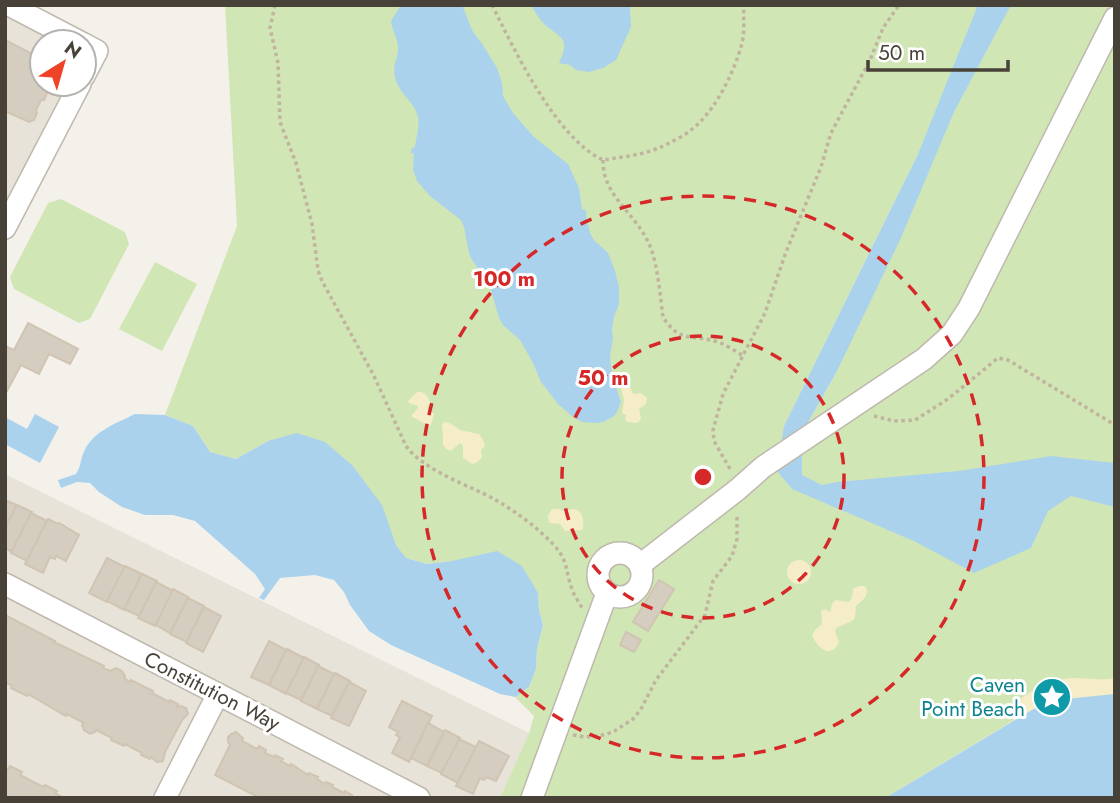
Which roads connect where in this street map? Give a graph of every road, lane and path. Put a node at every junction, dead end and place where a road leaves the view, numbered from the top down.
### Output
1 (9, 5) edge
2 (275, 5) edge
3 (492, 5) edge
4 (744, 5) edge
5 (899, 5) edge
6 (1115, 18) edge
7 (54, 28) edge
8 (73, 98) edge
9 (603, 160) junction
10 (5, 228) edge
11 (744, 356) junction
12 (847, 410) junction
13 (1115, 425) edge
14 (737, 490) junction
15 (640, 565) junction
16 (5, 584) edge
17 (607, 593) junction
18 (595, 627) junction
19 (218, 694) junction
20 (557, 732) junction
21 (165, 798) edge
22 (419, 798) edge
23 (532, 798) edge

1 - 7 street
2 - 18 path
3 - 9 path
4 - 9 path
5 - 11 path
6 - 12 street
8 - 10 street
9 - 11 path
11 - 14 path
12 - 13 path
12 - 14 street
14 - 15 street
14 - 20 path
15 - 17 street
15 - 17 street
16 - 19 street, Constitution Way
17 - 18 street
18 - 20 street
19 - 21 street
19 - 22 street, Constitution Way
20 - 23 street

